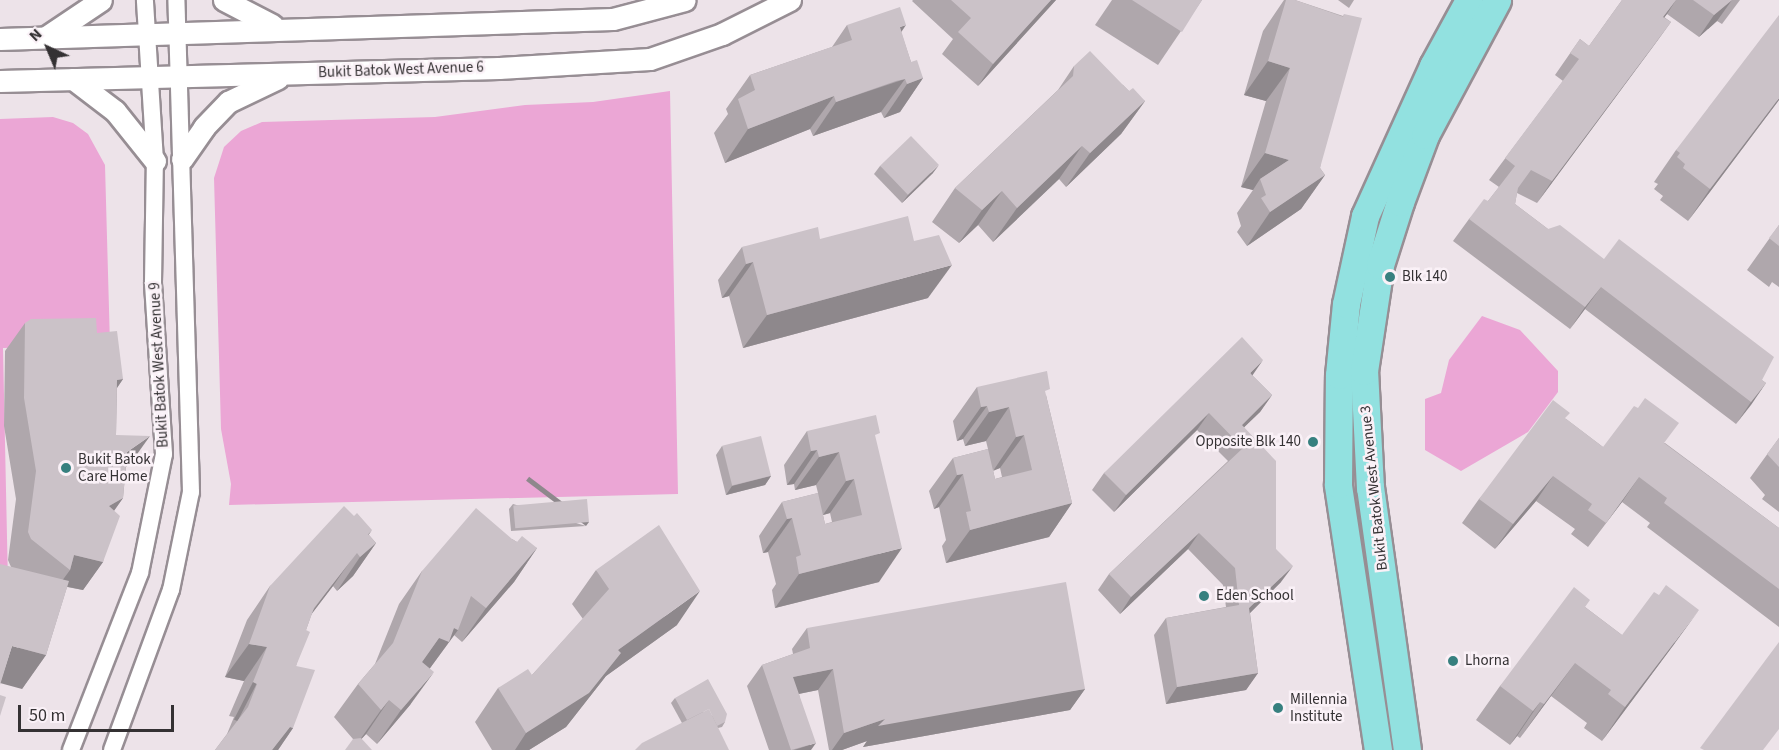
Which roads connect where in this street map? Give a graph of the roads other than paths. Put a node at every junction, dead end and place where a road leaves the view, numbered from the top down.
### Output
1 (101, 0) edge
2 (146, 0) edge
3 (176, 0) edge
4 (224, 0) edge
5 (685, 0) edge
6 (790, 0) edge
7 (1469, 0) edge
8 (1497, 0) edge
9 (281, 28) junction
10 (177, 31) junction
11 (147, 33) junction
12 (46, 37) junction
13 (0, 39) edge
14 (290, 73) junction
15 (150, 76) junction
16 (179, 77) junction
17 (73, 79) junction
18 (0, 81) edge
19 (182, 159) junction
20 (155, 161) junction
21 (71, 750) edge
22 (112, 750) edge
23 (1378, 750) edge
24 (1407, 750) edge

1 - 12 street
2 - 11 street, Bukit Batok West Avenue 9
3 - 10 street, Bukit Batok West Avenue 9
4 - 9 street
5 - 9 street
6 - 14 street, Bukit Batok West Avenue 6
7 - 23 main road, Bukit Batok West Avenue 3
8 - 24 main road, Bukit Batok West Avenue 3
9 - 10 street
10 - 11 street
10 - 16 street, Bukit Batok West Avenue 9
11 - 12 street
11 - 15 street, Bukit Batok West Avenue 9
12 - 13 street
14 - 16 street, Bukit Batok West Avenue 6
14 - 19 street
15 - 16 street, Bukit Batok West Avenue 6
15 - 17 street, Bukit Batok West Avenue 6
15 - 20 street, Bukit Batok West Avenue 9
16 - 19 street, Bukit Batok West Avenue 9
17 - 18 street, Bukit Batok West Avenue 6
17 - 20 street
19 - 22 street, Bukit Batok West Avenue 9
20 - 21 street, Bukit Batok West Avenue 9

